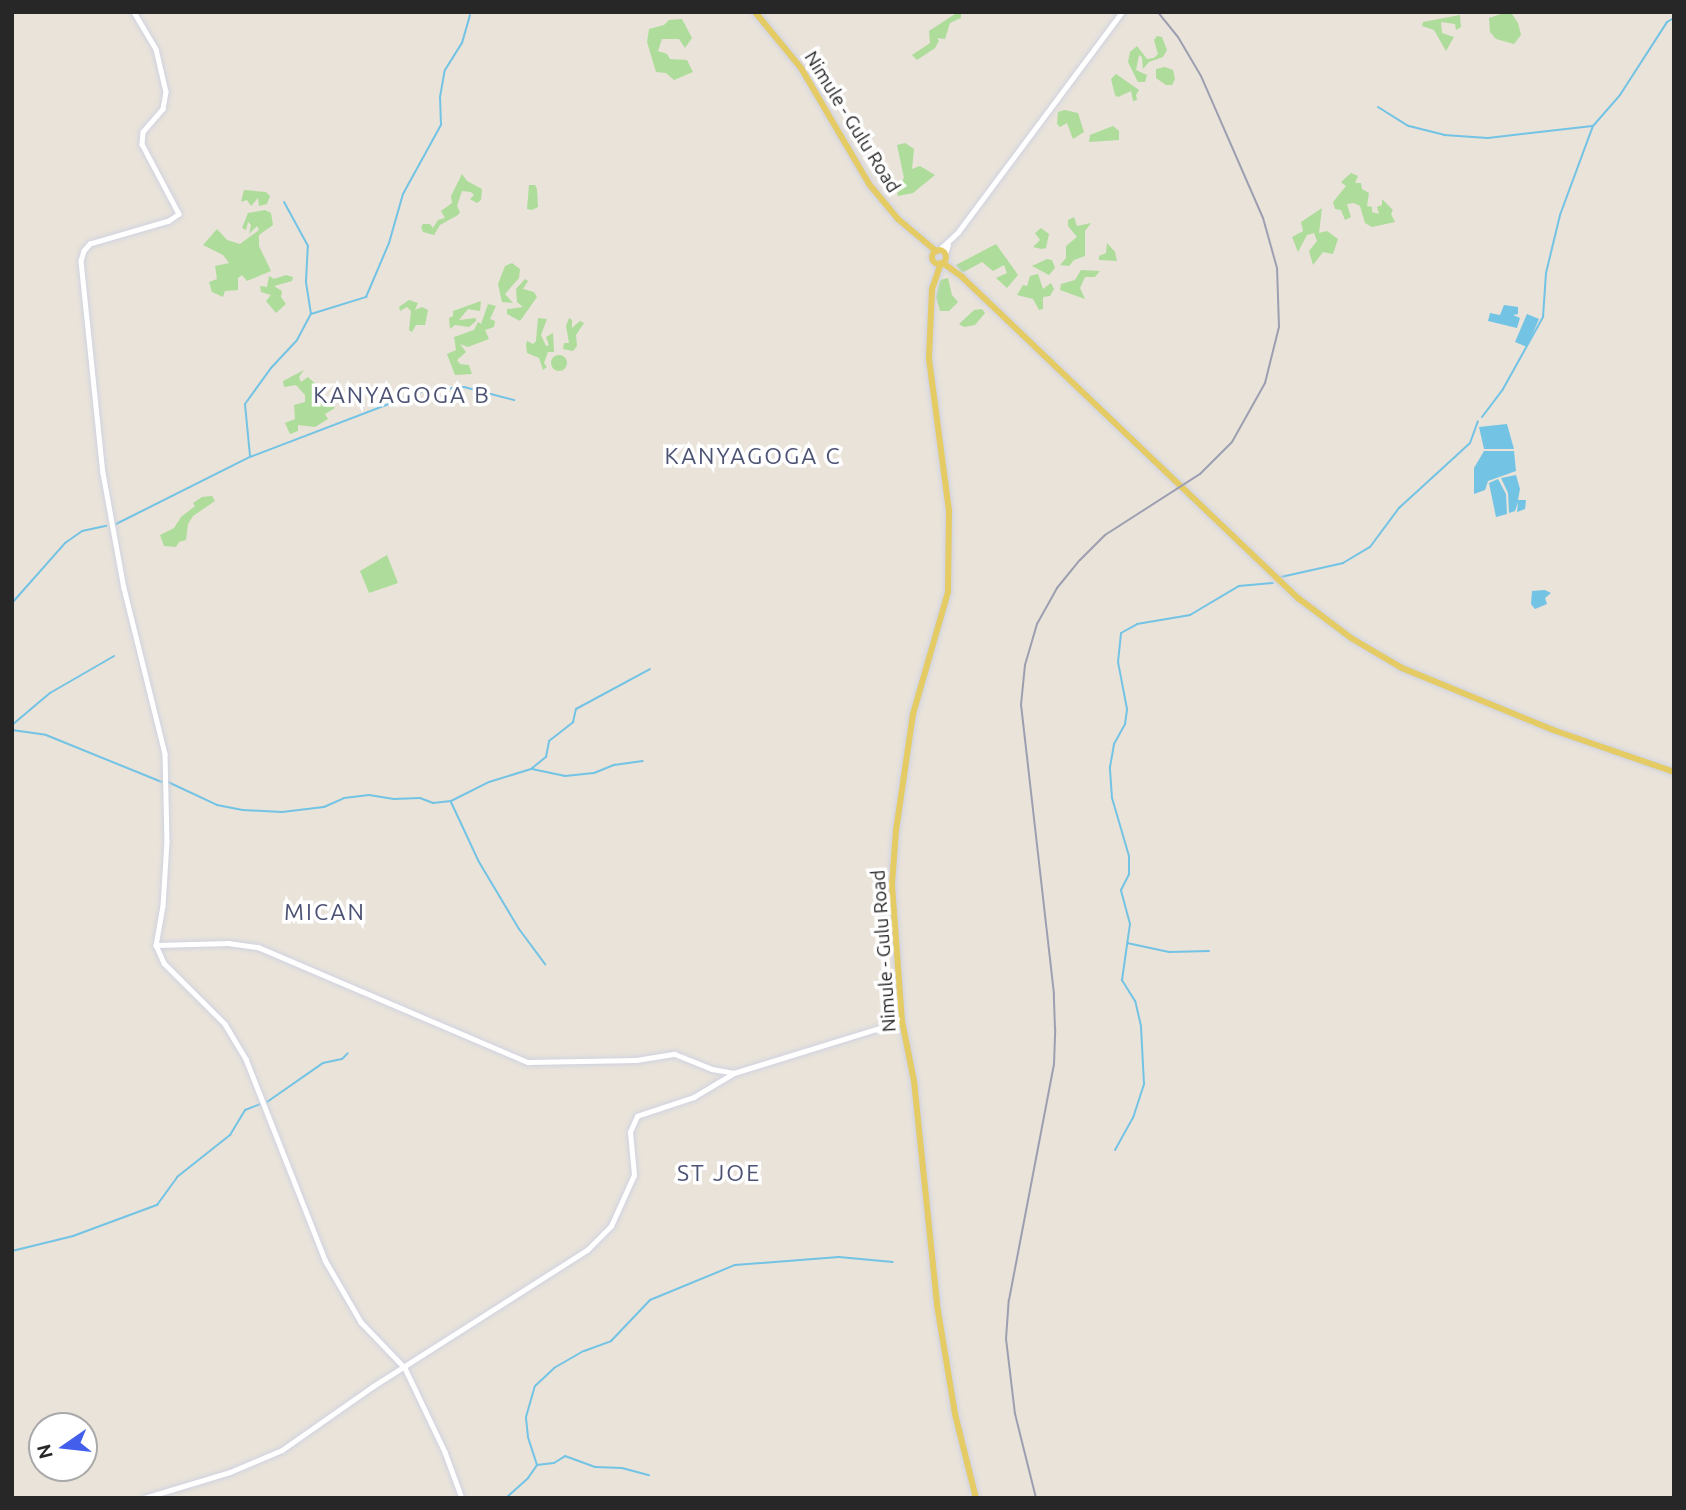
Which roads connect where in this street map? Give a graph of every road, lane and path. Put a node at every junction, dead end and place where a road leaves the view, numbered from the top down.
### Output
1 (134, 12) edge
2 (755, 12) edge
3 (1122, 12) edge
4 (940, 257) junction
5 (1674, 772) edge
6 (156, 945) junction
7 (902, 1021) junction
8 (734, 1073) junction
9 (405, 1368) junction
10 (145, 1498) edge
11 (462, 1498) edge
12 (976, 1498) edge

1 - 6 street
2 - 4 main road, Nimule - Gulu Road
3 - 4 street
4 - 5 main road
4 - 7 main road, Nimule - Gulu Road
6 - 8 street
6 - 9 street
7 - 8 street
7 - 12 main road, Nimule - Gulu Road
8 - 9 street
9 - 10 street
9 - 11 street

